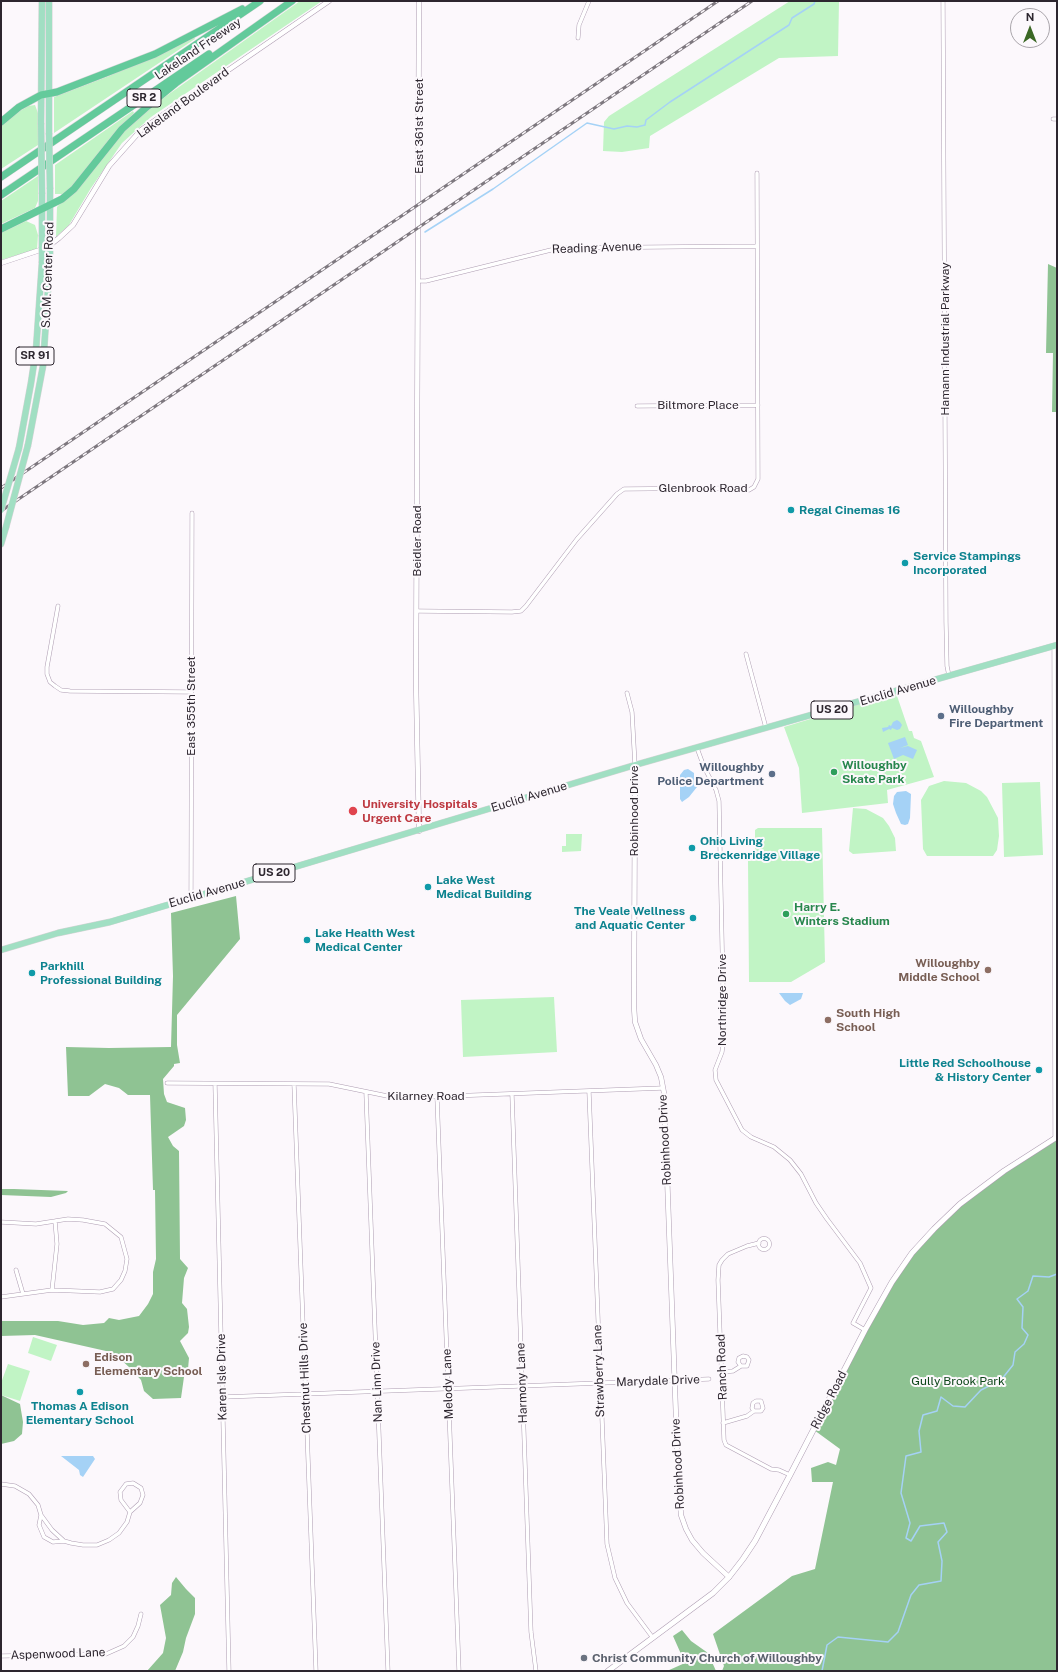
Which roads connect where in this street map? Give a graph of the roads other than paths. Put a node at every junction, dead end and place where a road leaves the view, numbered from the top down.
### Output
1 (42, 1) edge
2 (49, 1) edge
3 (256, 1) edge
4 (260, 1) edge
5 (288, 1) edge
6 (292, 1) edge
7 (329, 1) edge
8 (419, 1) edge
9 (589, 1) edge
10 (943, 1) edge
11 (578, 38) dead end
12 (45, 95) junction
13 (1, 122) edge
14 (757, 173) dead end
15 (1, 177) edge
16 (1, 196) edge
17 (50, 205) junction
18 (42, 209) junction
19 (1, 229) edge
20 (757, 246) junction
21 (418, 251) joint
22 (1, 263) edge
23 (418, 281) junction
24 (758, 405) junction
25 (637, 406) dead end
26 (1, 510) edge
27 (192, 513) dead end
28 (1, 544) edge
29 (58, 606) dead end
30 (417, 611) junction
31 (1055, 645) edge
32 (746, 654) dead end
33 (949, 676) junction
34 (191, 692) junction
35 (627, 692) dead end
36 (766, 728) junction
37 (697, 748) junction
38 (634, 765) junction
39 (419, 831) junction
40 (191, 898) junction
41 (1056, 909) edge
42 (1, 950) edge
43 (167, 1083) dead end
44 (215, 1084) junction
45 (294, 1084) junction
46 (663, 1088) junction
47 (589, 1092) junction
48 (366, 1093) junction
49 (512, 1095) junction
50 (437, 1097) junction
51 (1056, 1137) edge
52 (55, 1221) junction
53 (1, 1222) edge
54 (759, 1243) dead end
55 (16, 1270) dead end
56 (52, 1290) junction
57 (23, 1294) junction
58 (1, 1297) edge
59 (865, 1330) junction
60 (741, 1366) dead end
61 (722, 1372) junction
62 (709, 1378) dead end
63 (674, 1381) junction
64 (599, 1383) junction
65 (522, 1386) junction
66 (448, 1389) junction
67 (377, 1392) junction
68 (306, 1395) junction
69 (223, 1397) junction
70 (754, 1411) dead end
71 (724, 1423) junction
72 (790, 1475) junction
73 (1, 1484) edge
74 (130, 1512) junction
75 (41, 1515) junction
76 (64, 1541) junction
77 (729, 1577) junction
78 (141, 1614) dead end
79 (653, 1638) junction
80 (1, 1656) edge
81 (229, 1671) edge
82 (316, 1671) edge
83 (388, 1671) edge
84 (459, 1671) edge
85 (534, 1671) edge
86 (608, 1671) edge

1 - 12 main road, S.O.M. Center Road / SR 91
2 - 12 main road, S.O.M. Center Road / SR 91
3 - 12 highway
4 - 15 highway, Lakeland Freeway / SR 2
5 - 16 highway, Lakeland Freeway / SR 2
6 - 17 highway
7 - 22 street, Lakeland Boulevard
8 - 21 street, East 361st Street
9 - 11 street
10 - 33 street, Hamann Industrial Parkway
12 - 13 highway
12 - 17 main road, S.O.M. Center Road / SR 91, bridge
12 - 18 main road, S.O.M. Center Road / SR 91, bridge
14 - 20 street, Glenbrook Road
17 - 18 highway
17 - 28 main road, S.O.M. Center Road / SR 91, bridge
18 - 19 highway
18 - 26 main road, S.O.M. Center Road / SR 91, bridge
20 - 23 street, Reading Avenue
20 - 24 street, Glenbrook Road
21 - 23 street, Beidler Road
23 - 30 street, Beidler Road
24 - 25 street, Biltmore Place
24 - 30 street, Glenbrook Road
27 - 34 street, East 355th Street
29 - 34 street
30 - 39 street, Beidler Road
31 - 33 main road, Euclid Avenue / US 20
31 - 41 street
32 - 36 street
33 - 36 main road, Euclid Avenue / US 20
34 - 40 street, East 355th Street
35 - 38 street, Robinhood Drive
36 - 37 main road, Euclid Avenue / US 20
37 - 38 main road, Euclid Avenue / US 20
37 - 59 street, Northridge Drive
38 - 39 main road, Euclid Avenue / US 20
38 - 46 street, Robinhood Drive
39 - 40 main road, Euclid Avenue / US 20
40 - 42 main road, Euclid Avenue / US 20
41 - 51 street
43 - 44 street, Kilarney Road
44 - 45 street, Kilarney Road
44 - 69 street, Karen Isle Drive
45 - 48 street, Kilarney Road
45 - 68 street, Chestnut Hills Drive
46 - 47 street, Kilarney Road
46 - 63 street, Robinhood Drive
47 - 49 street, Kilarney Road
47 - 64 street, Strawberry Lane
48 - 50 street, Kilarney Road
48 - 67 street, Nan Linn Drive
49 - 50 street, Kilarney Road
49 - 65 street, Harmony Lane
50 - 66 street, Melody Lane
51 - 59 main road, Ridge Road
52 - 53 street
52 - 56 street
52 - 56 street
54 - 61 street, Ranch Road
55 - 57 street
56 - 57 street
57 - 58 street
59 - 72 main road, Ridge Road
60 - 61 street
61 - 71 street, Ranch Road
62 - 63 street, Marydale Drive
63 - 64 street, Marydale Drive
63 - 77 street, Robinhood Drive
64 - 65 street, Marydale Drive
64 - 79 street, Strawberry Lane
65 - 66 street, Marydale Drive
65 - 85 street, Harmony Lane
66 - 67 street, Marydale Drive
66 - 84 street, Melody Lane
67 - 68 street, Marydale Drive
67 - 83 street, Nan Linn Drive
68 - 69 street, Marydale Drive
68 - 82 street, Chestnut Hills Drive
69 - 81 street, Karen Isle Drive
70 - 71 street
71 - 72 street, Ranch Road
72 - 77 main road, Ridge Road
73 - 75 street
74 - 74 street
74 - 76 street
75 - 76 street
75 - 76 street
77 - 79 main road, Ridge Road
78 - 80 street, Aspenwood Lane
79 - 86 main road, Ridge Road

